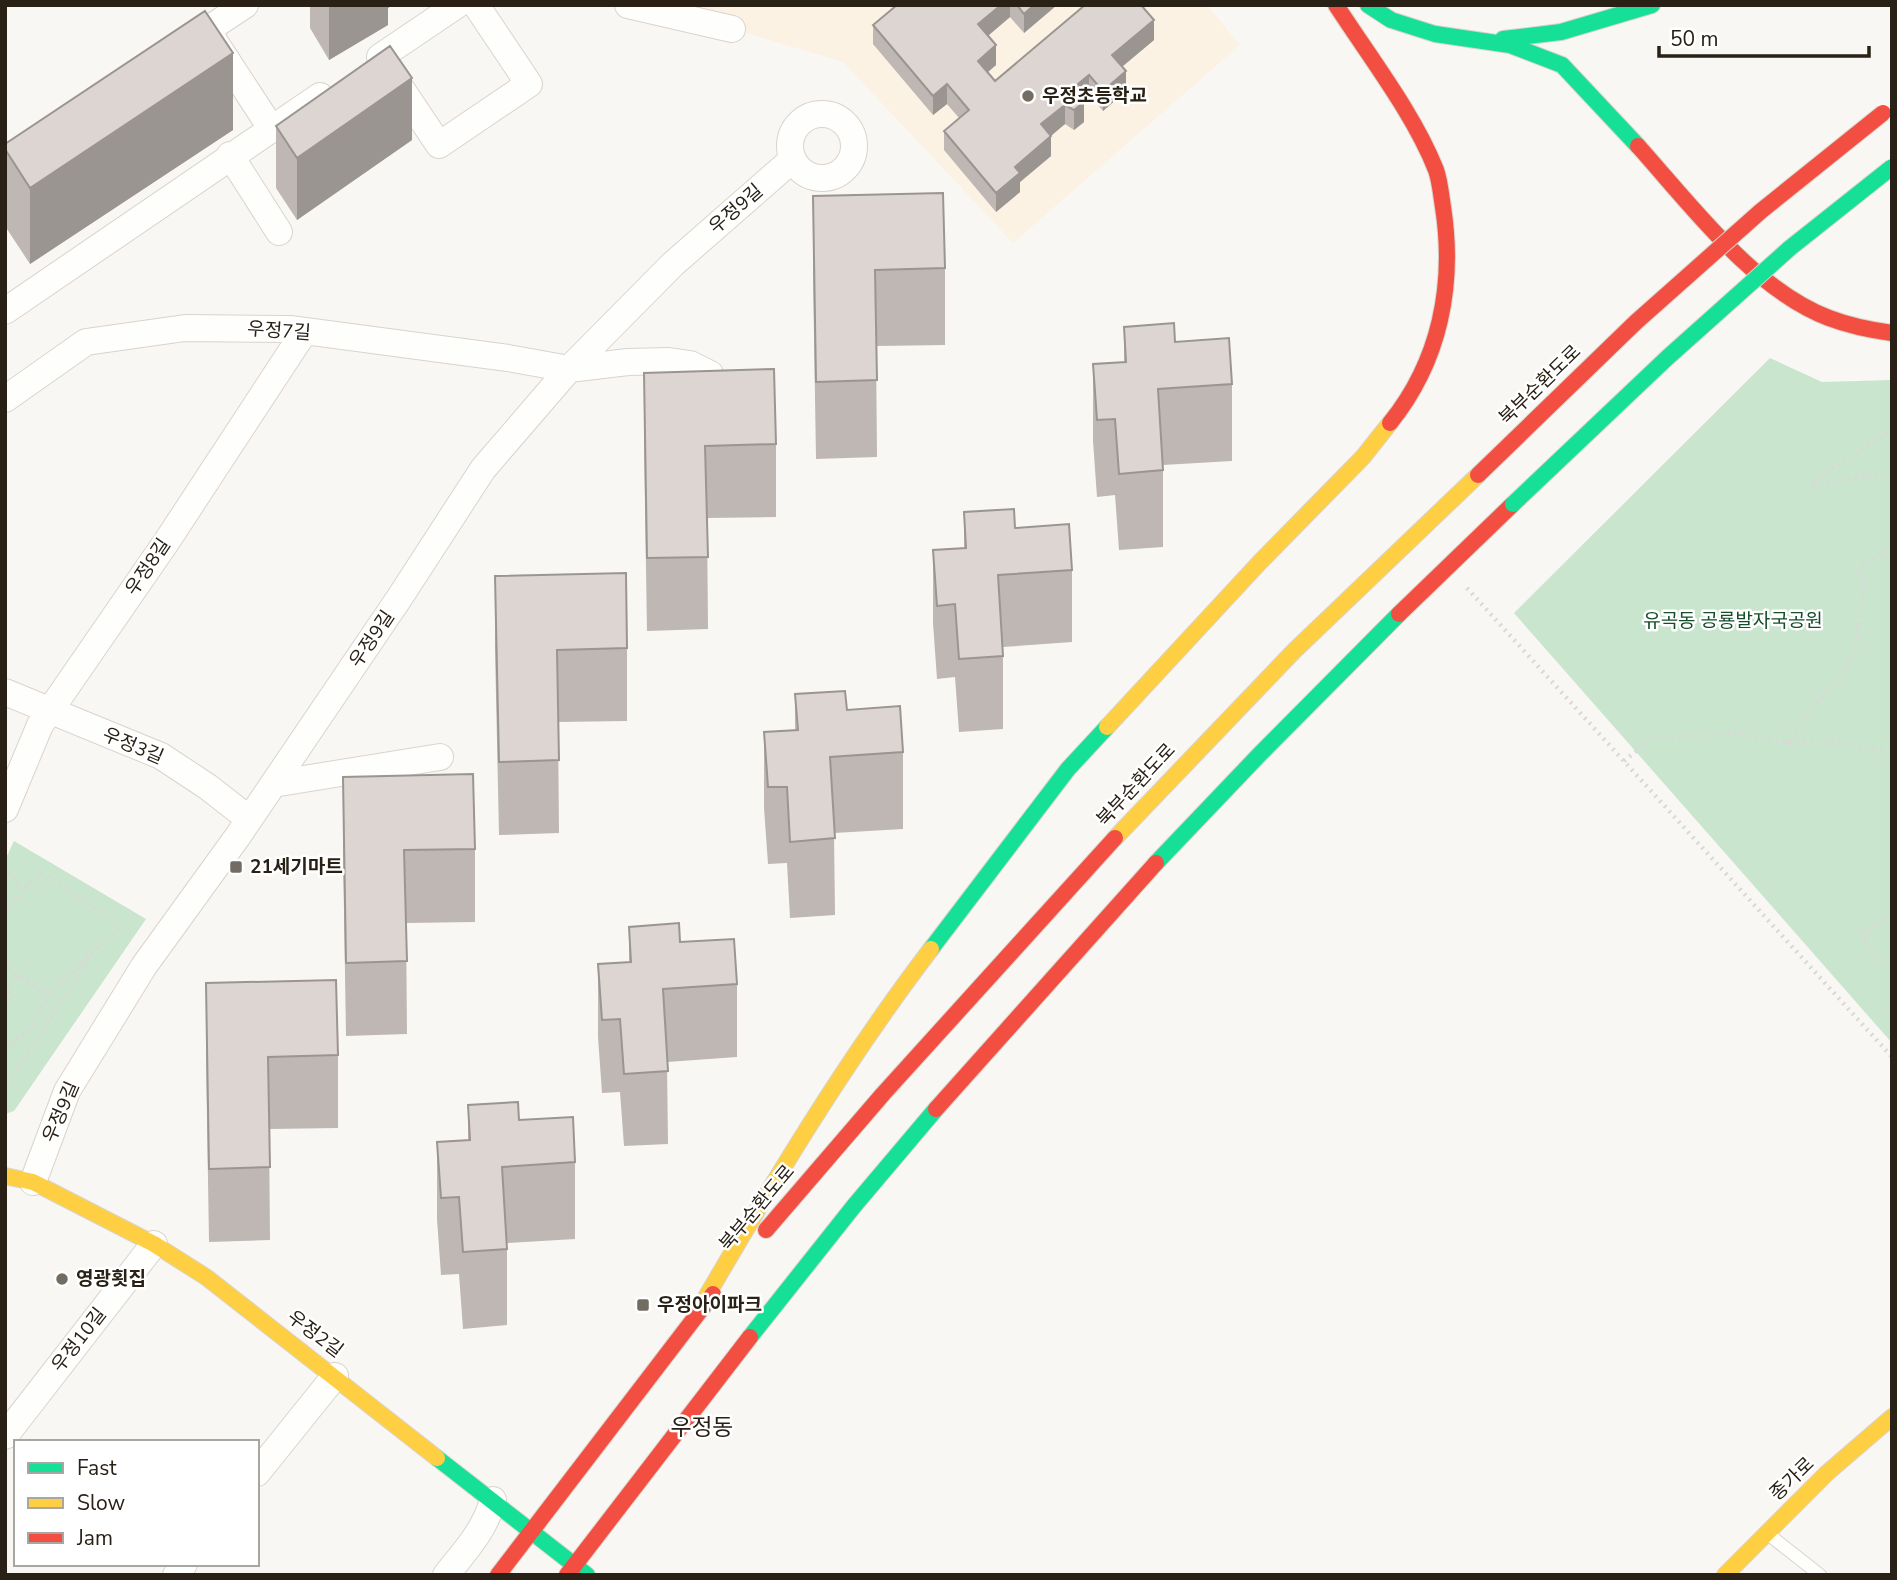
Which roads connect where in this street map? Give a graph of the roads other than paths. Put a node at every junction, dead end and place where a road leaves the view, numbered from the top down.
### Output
1 (245, 5) edge
2 (457, 5) edge
3 (477, 5) edge
4 (628, 5) edge
5 (1336, 5) edge
6 (1368, 5) edge
7 (1652, 5) edge
8 (732, 29) dead end
9 (1470, 39) junction
10 (358, 71) junction
11 (1887, 109) edge
12 (271, 128) junction
13 (230, 155) junction
14 (793, 159) dead end
15 (1892, 167) edge
16 (279, 232) dead end
17 (5, 311) edge
18 (304, 332) junction
19 (1892, 333) edge
20 (569, 369) junction
21 (710, 374) edge
22 (5, 399) edge
23 (5, 692) edge
24 (49, 712) junction
25 (440, 757) dead end
26 (273, 784) junction
27 (5, 809) edge
28 (249, 819) junction
29 (5, 1176) edge
30 (33, 1182) junction
31 (154, 1244) junction
32 (698, 1311) junction
33 (335, 1376) junction
34 (1892, 1417) edge
35 (5, 1436) edge
36 (259, 1471) edge
37 (493, 1500) junction
38 (531, 1531) junction
39 (1767, 1532) junction
40 (577, 1572) edge
41 (446, 1575) edge
42 (498, 1575) edge
43 (1725, 1575) edge
44 (1820, 1575) edge

1 - 12 street
2 - 10 street
3 - 10 street
4 - 8 street
5 - 32 main road
6 - 9 main road
7 - 9 main road
9 - 19 main road
10 - 12 street
11 - 32 main road, 북부순환도로, bridge
12 - 13 street
13 - 16 street
13 - 17 street
14 - 20 street, 우정9길
15 - 40 main road, bridge
18 - 20 street, 우정7길
18 - 22 street, 우정7길
18 - 24 street, 우정8길
20 - 21 street, 우정7길
20 - 26 street, 우정9길
23 - 24 street, 우정3길
24 - 27 street, 우정8길
24 - 28 street, 우정3길
25 - 26 street
26 - 28 street, 우정9길
28 - 30 street, 우정9길
29 - 30 main road, 우정2길
30 - 31 main road, 우정2길
31 - 33 main road, 우정2길
31 - 35 street, 우정10길
32 - 38 main road, 북부순환도로
33 - 36 street
33 - 37 main road, 우정2길
34 - 39 main road, 종가로
37 - 38 main road, 우정2길
37 - 41 street
38 - 40 main road, 우정2길
38 - 42 main road, 북부순환도로
39 - 43 main road, 종가로
39 - 44 lane

